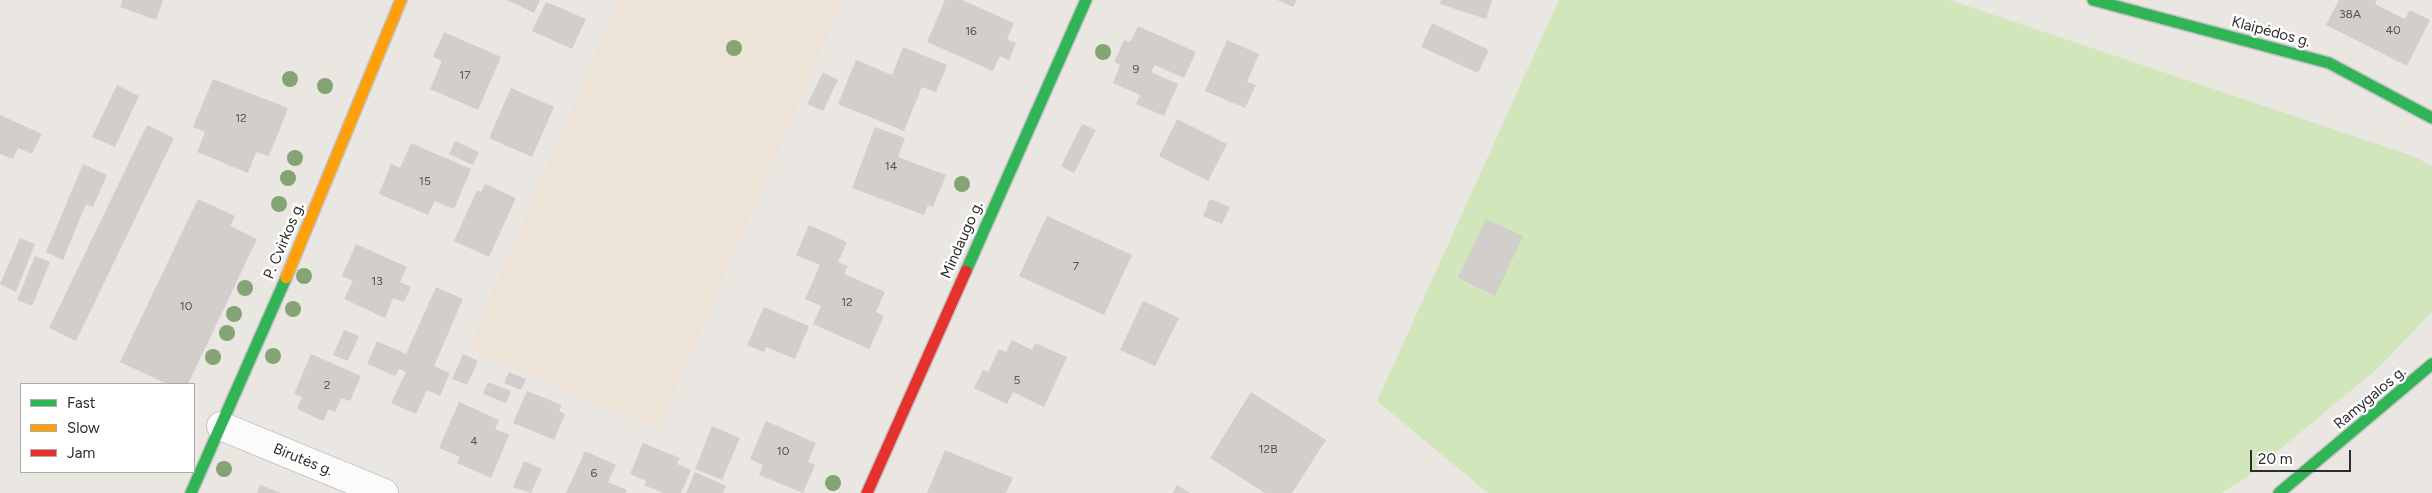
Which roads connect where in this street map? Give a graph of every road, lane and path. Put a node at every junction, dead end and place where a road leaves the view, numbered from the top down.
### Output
1 (402, 0) edge
2 (1086, 0) edge
3 (2093, 0) edge
4 (2432, 118) edge
5 (2432, 364) edge
6 (221, 426) junction
7 (191, 493) edge
8 (384, 493) edge
9 (867, 493) edge
10 (2279, 493) edge

1 - 6 street, P. Cvirkos g.
2 - 9 street, Mindaugo g.
3 - 4 street, Klaipėdos g.
5 - 10 street, Ramygalos g.
6 - 7 street, P. Cvirkos g.
6 - 8 street, Birutės g.

